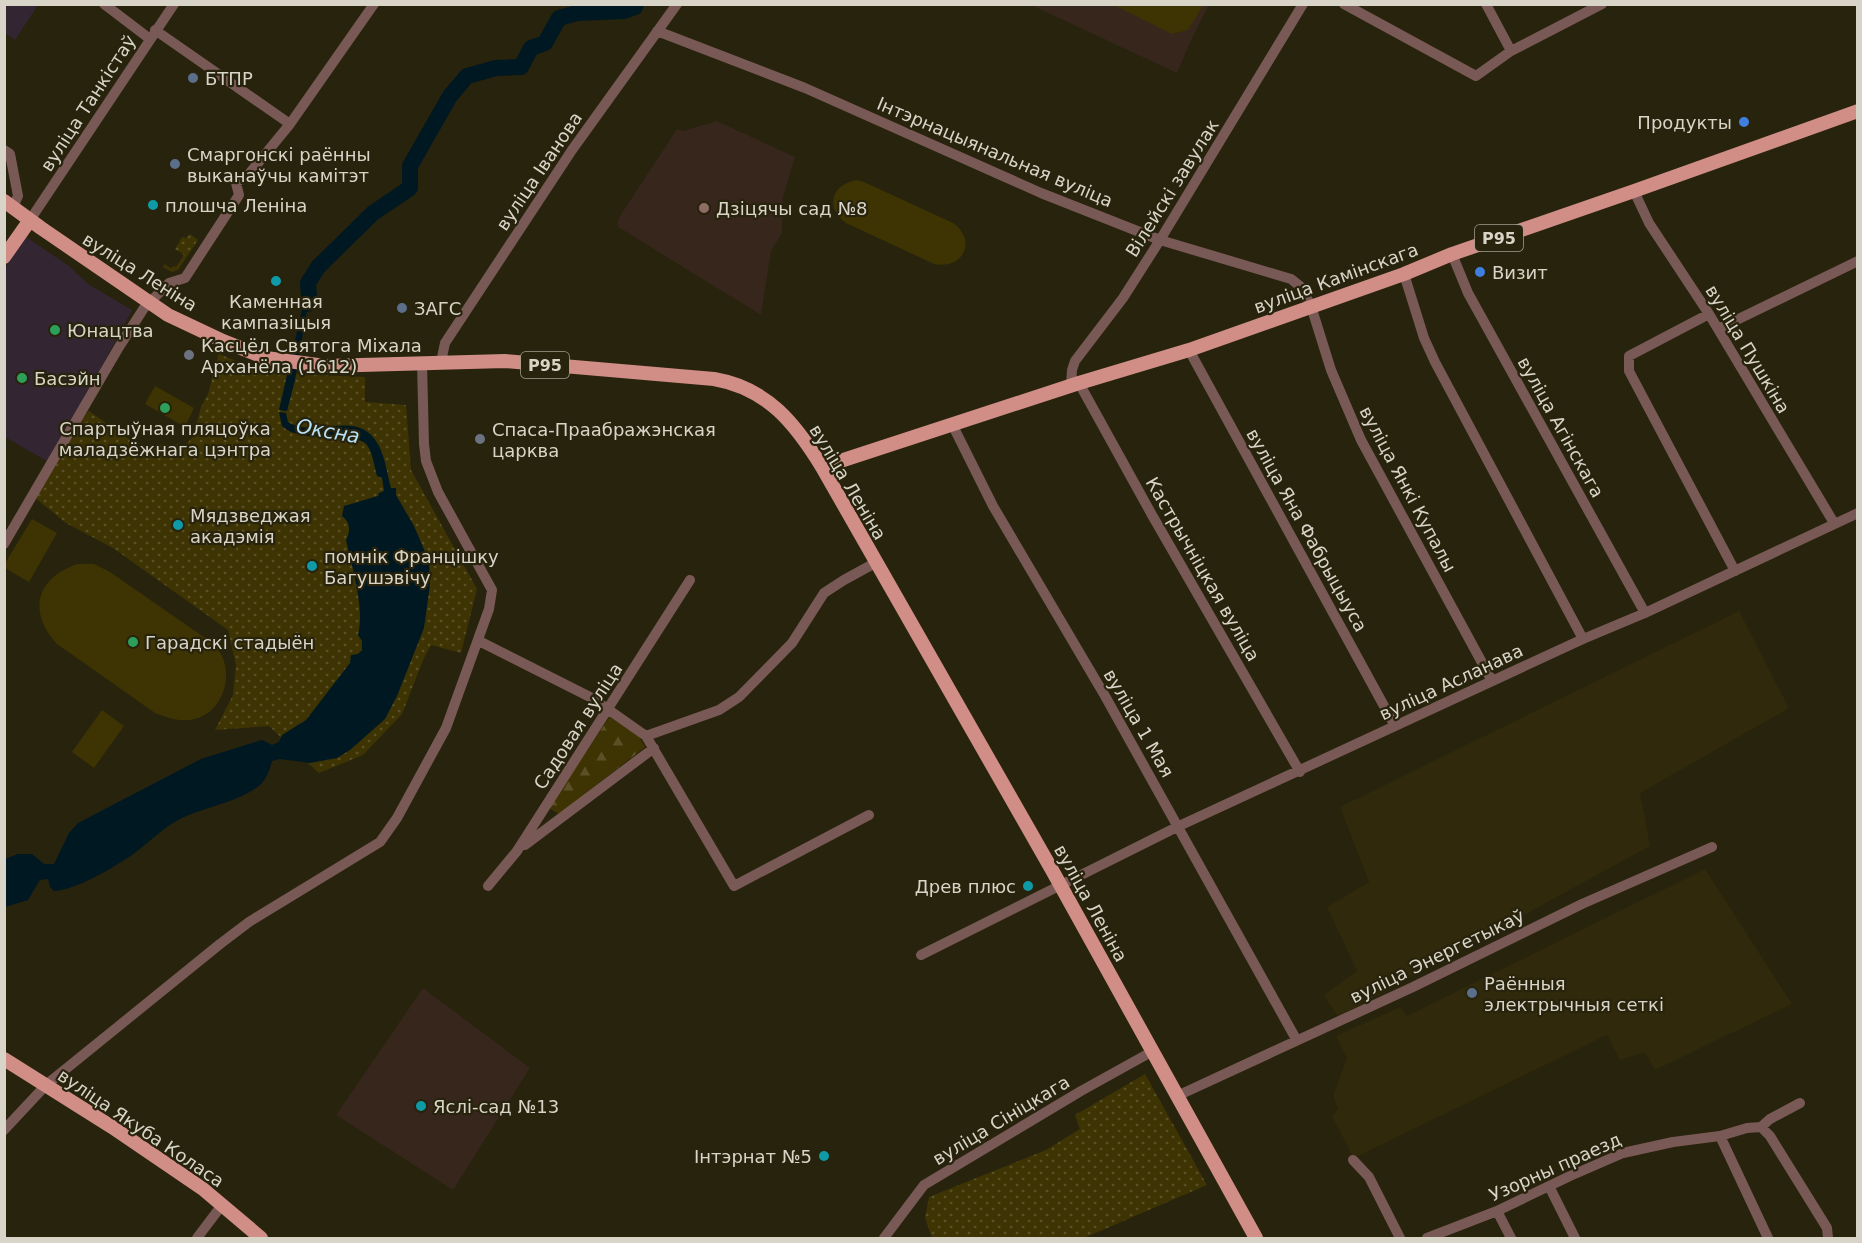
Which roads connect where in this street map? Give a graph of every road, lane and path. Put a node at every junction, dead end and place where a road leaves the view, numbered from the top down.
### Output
1 (104, 4) edge
2 (174, 4) edge
3 (374, 4) edge
4 (677, 4) edge
5 (1304, 4) edge
6 (1344, 4) edge
7 (1486, 4) edge
8 (1602, 4) edge
9 (657, 31) junction
10 (153, 34) junction
11 (1511, 51) junction
12 (1857, 111) edge
13 (290, 124) junction
14 (4, 150) edge
15 (1634, 191) junction
16 (9, 204) edge
17 (30, 220) junction
18 (1160, 240) junction
19 (1452, 254) junction
20 (4, 257) edge
21 (1857, 261) edge
22 (1404, 274) junction
23 (148, 303) junction
24 (1311, 306) junction
25 (1709, 314) junction
26 (1718, 330) junction
27 (1189, 350) junction
28 (441, 362) junction
29 (422, 363) junction
30 (1075, 384) junction
31 (952, 424) junction
32 (822, 467) junction
33 (1857, 513) edge
34 (1834, 523) junction
35 (4, 544) edge
36 (875, 563) junction
37 (1735, 572) junction
38 (690, 580) dead end
39 (1645, 613) junction
40 (1583, 639) junction
41 (478, 641) junction
42 (1492, 681) junction
43 (609, 709) junction
44 (1395, 726) junction
45 (646, 736) junction
46 (654, 748) junction
47 (1300, 772) junction
48 (869, 815) dead end
49 (1179, 826) junction
50 (1712, 847) dead end
51 (517, 851) junction
52 (488, 886) dead end
53 (1061, 886) junction
54 (921, 955) dead end
55 (1296, 1039) junction
56 (1153, 1051) junction
57 (4, 1059) edge
58 (46, 1085) junction
59 (1177, 1096) junction
60 (1800, 1103) dead end
61 (1761, 1127) junction
62 (4, 1130) edge
63 (1720, 1136) junction
64 (1353, 1160) dead end
65 (1549, 1186) junction
66 (222, 1205) junction
67 (1497, 1211) junction
68 (258, 1235) edge
69 (196, 1239) edge
70 (268, 1239) edge
71 (884, 1239) edge
72 (1257, 1239) edge
73 (1400, 1239) edge
74 (1427, 1239) edge
75 (1510, 1239) edge
76 (1575, 1239) edge
77 (1768, 1239) edge
78 (1828, 1239) edge

1 - 10 street
2 - 10 street, вуліца Танкістаў
3 - 13 street
4 - 9 street, вуліца Іванова
5 - 18 street, Вілейскі завулак
6 - 11 street
7 - 11 street
8 - 11 street
9 - 18 street, Інтэрнацыянальная вуліца
9 - 28 street, вуліца Іванова
10 - 13 street
10 - 17 street, вуліца Танкістаў
12 - 15 main road, вуліца Камінскага / Р95
13 - 23 street
14 - 16 street
15 - 19 main road, вуліца Камінскага / Р95
15 - 25 street, вуліца Пушкіна
16 - 17 main road, вуліца Леніна
17 - 20 main road
17 - 23 main road, вуліца Леніна / Р95
18 - 24 street, Інтэрнацыянальная вуліца
18 - 30 street, Вілейскі завулак
19 - 22 main road, вуліца Камінскага / Р95
19 - 39 street, вуліца Агінскага
21 - 26 street
22 - 24 main road, вуліца Камінскага / Р95
22 - 40 street
23 - 29 main road, вуліца Леніна / Р95
23 - 35 street
24 - 27 main road, вуліца Камінскага / Р95
24 - 42 street, вуліца Янкі Купалы
25 - 26 street, вуліца Пушкіна
25 - 37 street
26 - 34 street, вуліца Пушкіна
27 - 30 main road, вуліца Камінскага / Р95
27 - 44 street, вуліца Яна Фабрыцыуса
28 - 29 main road, вуліца Леніна / Р95
28 - 32 main road, вуліца Леніна / Р95
29 - 41 street
30 - 31 main road, вуліца Камінскага / Р95
30 - 47 street, Кастрычніцкая вуліца
31 - 32 main road, вуліца Камінскага / Р95
31 - 49 street, вуліца 1 Мая
32 - 36 main road, вуліца Леніна
33 - 34 street, вуліца Асланава
34 - 37 street, вуліца Асланава
36 - 45 street
36 - 53 main road, вуліца Леніна
37 - 39 street, вуліца Асланава
38 - 43 street, Садовая вуліца
39 - 40 street, вуліца Асланава
40 - 42 street, вуліца Асланава
41 - 43 street
41 - 58 street
42 - 44 street, вуліца Асланава
43 - 45 street
43 - 51 street, Садовая вуліца
44 - 47 street, вуліца Асланава
45 - 46 street
46 - 48 street
46 - 51 street
47 - 49 street, вуліца Асланава
49 - 53 street, вуліца Асланава
49 - 55 street, вуліца 1 Мая
50 - 55 street, вуліца Энергетыкаў
51 - 52 street, Садовая вуліца
53 - 54 street, вуліца Асланава
53 - 56 main road, вуліца Леніна
55 - 59 street, вуліца Энергетыкаў
56 - 59 main road, вуліца Леніна
56 - 71 street, вуліца Сініцкага
57 - 58 main road, вуліца Якуба Коласа
58 - 62 street
58 - 66 main road, вуліца Якуба Коласа
59 - 72 main road, вуліца Леніна
60 - 61 street, Узорны праезд
61 - 63 street, Узорны праезд
61 - 78 street
63 - 65 street, Узорны праезд
63 - 77 street
64 - 73 street
65 - 67 street, Узорны праезд
65 - 76 street
66 - 68 main road, вуліца Якуба Коласа
66 - 69 street
67 - 74 street, Узорны праезд
67 - 75 street
68 - 70 main road, вуліца Якуба Коласа

